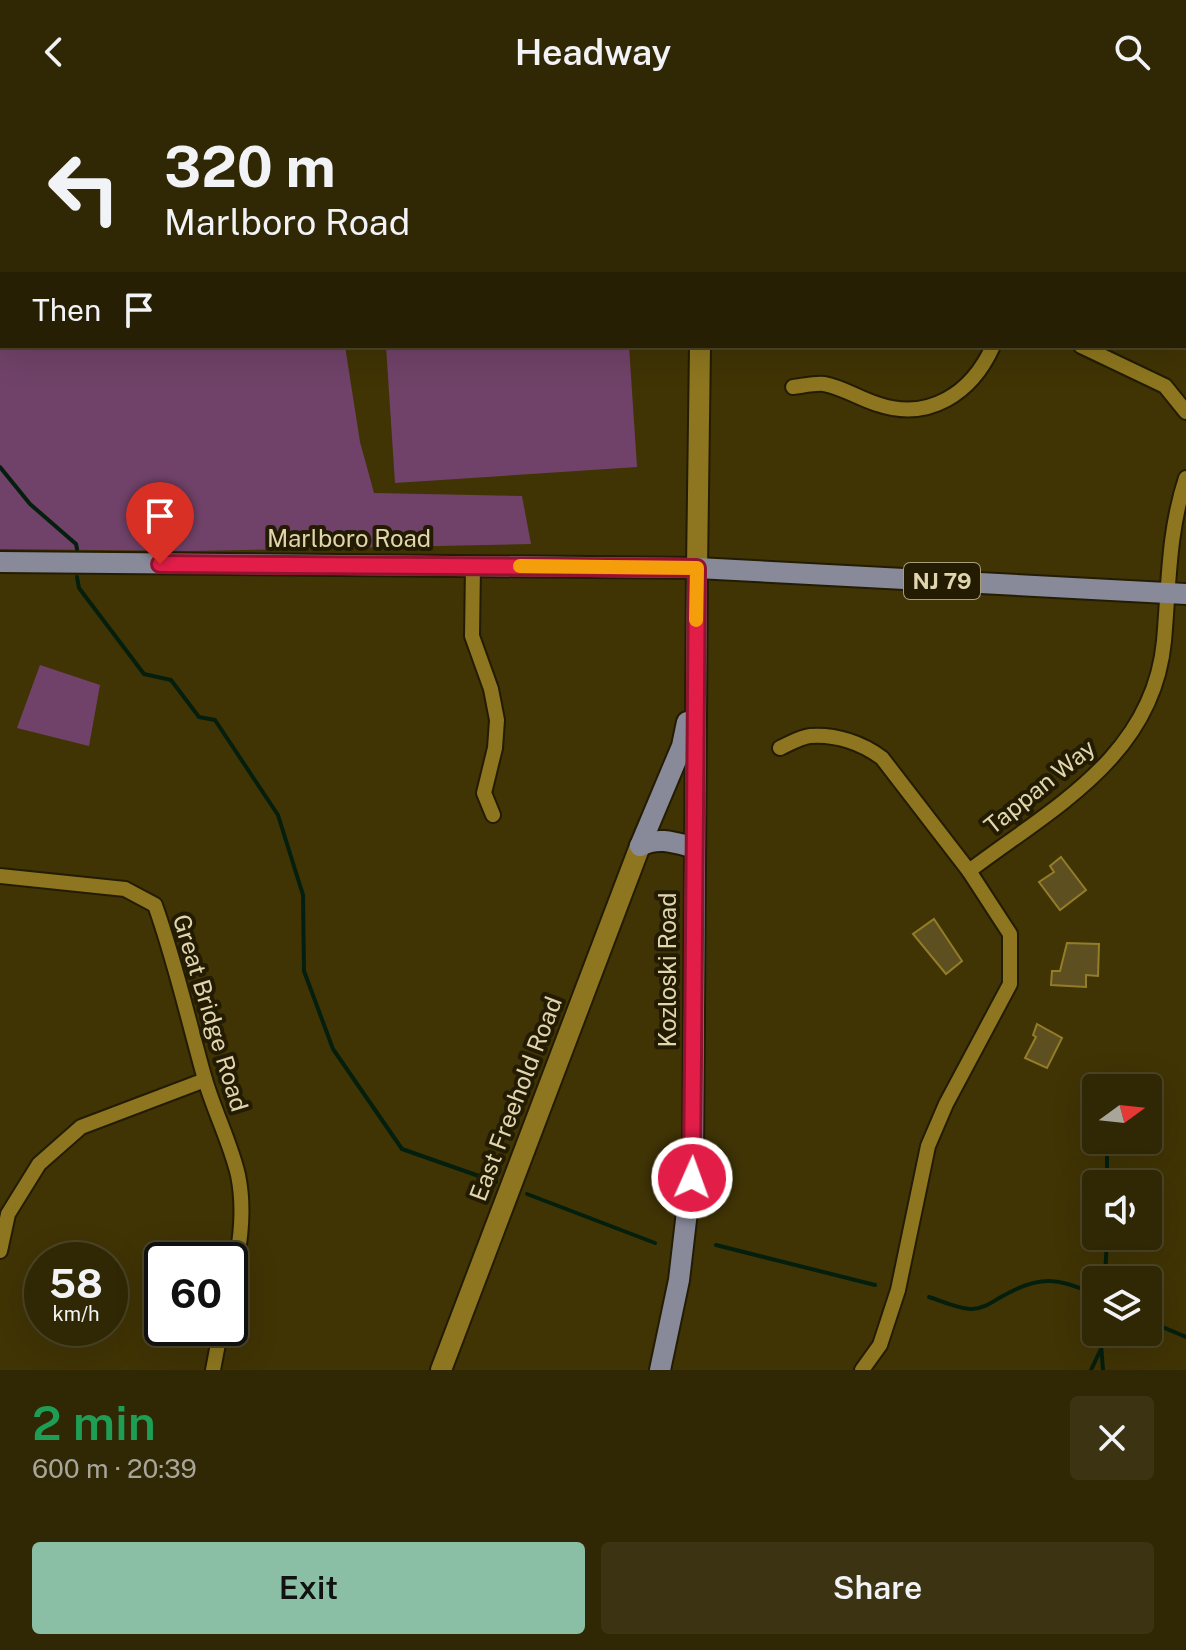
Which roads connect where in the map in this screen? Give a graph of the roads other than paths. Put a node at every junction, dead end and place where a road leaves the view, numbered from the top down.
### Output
1 (700, 348) edge
2 (992, 348) edge
3 (1085, 348) edge
4 (793, 387) dead end
5 (1186, 412) edge
6 (1186, 478) edge
7 (0, 562) edge
8 (473, 566) junction
9 (697, 568) junction
10 (1176, 594) edge
11 (695, 683) junction
12 (780, 748) dead end
13 (493, 815) dead end
14 (640, 846) junction
15 (695, 848) junction
16 (969, 871) junction
17 (0, 876) edge
18 (205, 1080) junction
19 (240, 1242) edge
20 (0, 1251) edge
21 (218, 1346) edge
22 (213, 1370) edge
23 (441, 1370) edge
24 (660, 1370) edge
25 (862, 1370) edge

1 - 9 street
2 - 4 street
3 - 5 street
6 - 10 street, Tappan Way
7 - 8 main road, Marlboro Road / NJ 79
8 - 9 main road, Marlboro Road / NJ 79
8 - 13 street
9 - 10 main road, NJ 79
9 - 11 main road, Kozloski Road
10 - 16 street, Tappan Way
11 - 14 main road
11 - 15 main road, Kozloski Road
12 - 16 street
14 - 15 main road
14 - 23 street, East Freehold Road
15 - 24 main road, Kozloski Road
16 - 25 street
17 - 18 street, Great Bridge Road
18 - 19 street, Great Bridge Road
18 - 20 street
21 - 22 street

